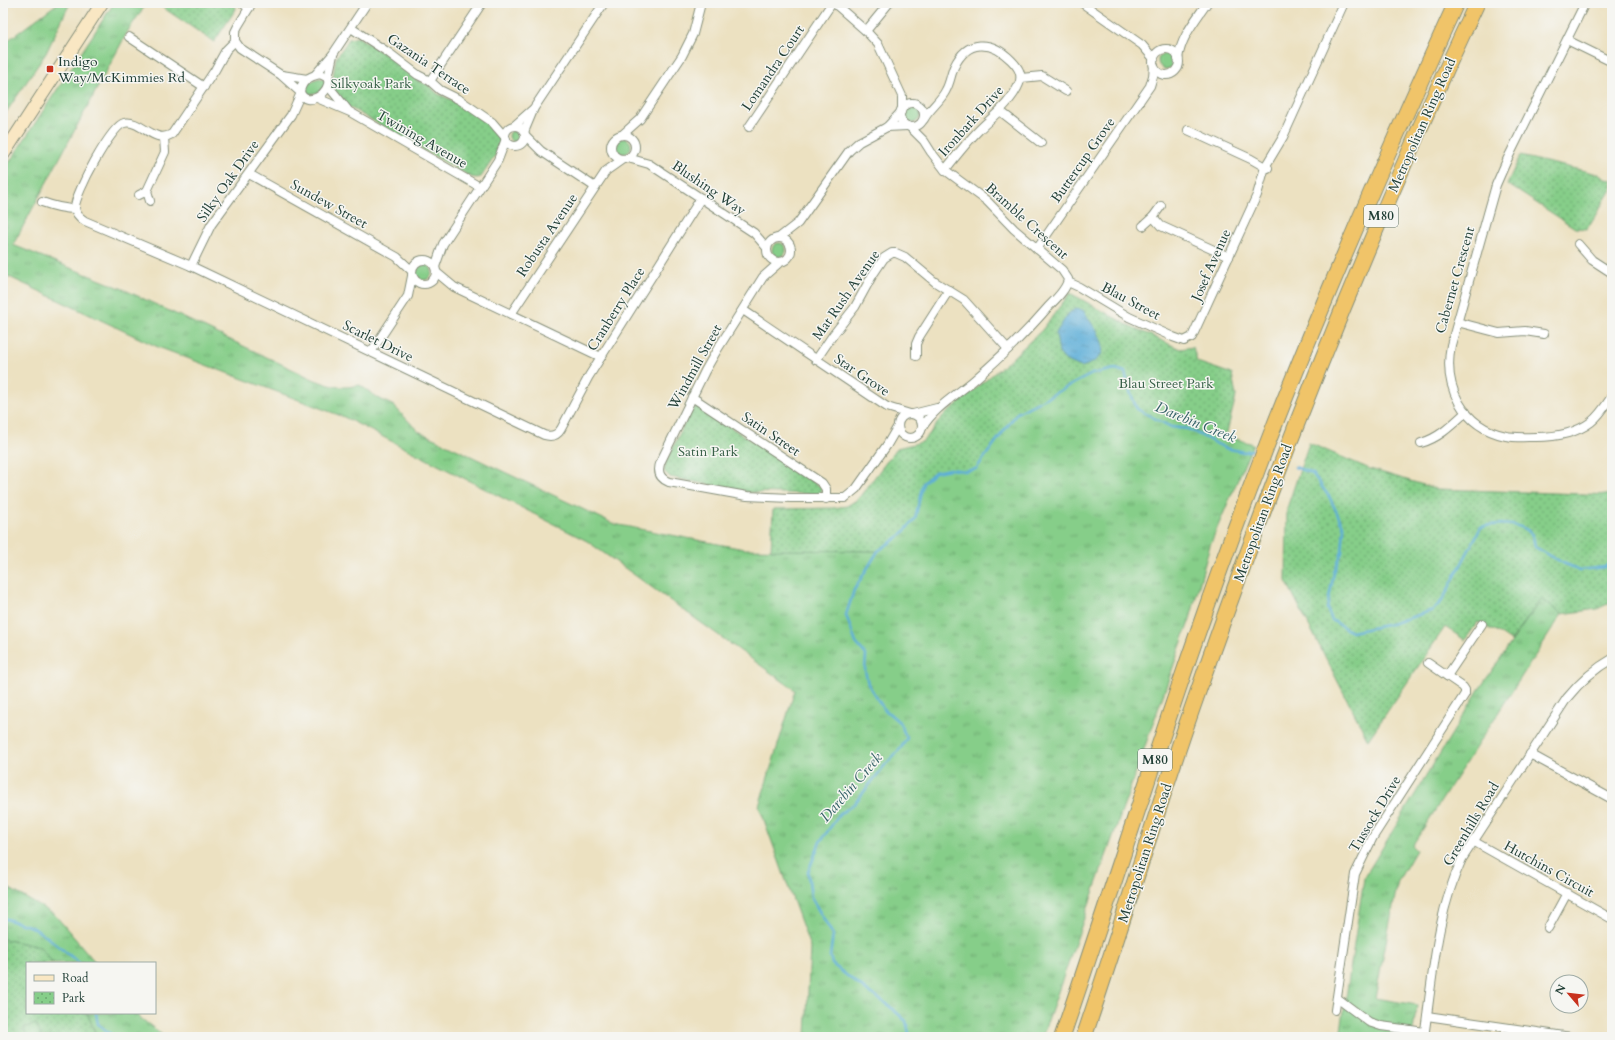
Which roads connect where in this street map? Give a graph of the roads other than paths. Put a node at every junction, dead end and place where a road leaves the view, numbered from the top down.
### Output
1 (102, 3) edge
2 (367, 3) edge
3 (482, 3) edge
4 (604, 3) edge
5 (701, 3) edge
6 (833, 3) edge
7 (889, 3) edge
8 (1082, 3) edge
9 (1208, 3) edge
10 (1344, 3) edge
11 (1456, 3) edge
12 (1478, 3) edge
13 (1585, 3) edge
14 (248, 5) edge
15 (351, 28) junction
16 (866, 31) junction
17 (1185, 36) junction
18 (129, 37) dead end
19 (1567, 40) junction
20 (235, 41) junction
21 (1142, 45) junction
22 (1163, 50) junction
23 (333, 54) junction
24 (1178, 59) junction
25 (1154, 62) junction
26 (1612, 62) edge
27 (1168, 74) junction
28 (281, 75) junction
29 (315, 75) junction
30 (1021, 78) junction
31 (307, 79) junction
32 (430, 81) junction
33 (328, 82) junction
34 (1150, 86) junction
35 (204, 87) junction
36 (1066, 91) dead end
37 (300, 94) junction
38 (902, 96) junction
39 (314, 98) junction
40 (937, 102) junction
41 (917, 104) junction
42 (534, 108) junction
43 (901, 110) junction
44 (1000, 111) junction
45 (350, 112) junction
46 (291, 115) junction
47 (640, 119) junction
48 (923, 121) junction
49 (492, 122) junction
50 (513, 126) junction
51 (749, 127) dead end
52 (886, 127) junction
53 (908, 127) junction
54 (1188, 130) dead end
55 (525, 133) junction
56 (622, 135) junction
57 (164, 138) junction
58 (505, 138) junction
59 (924, 140) junction
60 (634, 142) junction
61 (1041, 143) dead end
62 (517, 146) junction
63 (612, 150) junction
64 (541, 151) junction
65 (3, 154) edge
66 (625, 158) junction
67 (498, 160) junction
68 (649, 164) junction
69 (1267, 167) junction
70 (945, 170) junction
71 (606, 171) junction
72 (248, 174) junction
73 (480, 187) junction
74 (595, 188) junction
75 (147, 191) junction
76 (139, 195) dead end
77 (701, 198) junction
78 (150, 201) dead end
79 (42, 202) dead end
80 (1161, 206) dead end
81 (75, 208) junction
82 (1153, 217) junction
83 (798, 223) junction
84 (1143, 226) dead end
85 (754, 233) junction
86 (778, 237) junction
87 (443, 244) junction
88 (1578, 244) dead end
89 (791, 245) junction
90 (767, 250) junction
91 (1037, 250) junction
92 (397, 257) junction
93 (1229, 257) junction
94 (423, 260) junction
95 (780, 262) junction
96 (191, 266) junction
97 (436, 269) junction
98 (1612, 273) edge
99 (412, 274) junction
100 (763, 277) junction
101 (1068, 282) junction
102 (428, 284) junction
103 (454, 287) junction
104 (949, 290) junction
105 (408, 296) junction
106 (743, 310) junction
107 (511, 314) junction
108 (1457, 322) junction
109 (1544, 334) dead end
110 (1184, 341) joint
111 (1008, 349) junction
112 (371, 352) junction
113 (916, 356) dead end
114 (601, 357) junction
115 (816, 360) junction
116 (1612, 396) edge
117 (692, 397) junction
118 (941, 406) junction
119 (887, 407) junction
120 (1466, 412) junction
121 (912, 414) junction
122 (898, 425) junction
123 (922, 428) junction
124 (555, 435) joint
125 (906, 438) junction
126 (1421, 444) dead end
127 (887, 445) junction
128 (826, 499) junction
129 (1482, 624) dead end
130 (1612, 659) edge
131 (1428, 663) dead end
132 (1447, 676) junction
133 (1530, 754) junction
134 (1612, 799) edge
135 (1473, 842) junction
136 (1567, 893) junction
137 (1612, 918) edge
138 (1548, 928) dead end
139 (1337, 998) junction
140 (1335, 1010) dead end
141 (1427, 1016) junction
142 (1424, 1035) edge
143 (1062, 1037) edge
144 (1084, 1037) edge
145 (1571, 1037) edge

1 - 65 main road
2 - 15 street
3 - 32 street
4 - 42 street
5 - 47 street
6 - 16 street
6 - 51 street, Lomandra Court
7 - 16 street
8 - 21 street
9 - 17 street
10 - 69 street, Josef Avenue
11 - 143 highway, Metropolitan Ring Road / M80
12 - 144 highway, Metropolitan Ring Road / M80
13 - 19 street, Cabernet Crescent
14 - 20 street
15 - 23 street
15 - 32 street, Gazania Terrace
16 - 38 street
17 - 22 street
17 - 24 street
18 - 35 street
19 - 26 street
19 - 108 street, Cabernet Crescent
20 - 28 street
20 - 35 street
21 - 22 street
21 - 25 street
22 - 24 street
22 - 25 street
23 - 29 street
23 - 33 street
24 - 27 street
25 - 27 street
25 - 34 street, Buttercup Grove
27 - 34 street, Buttercup Grove
28 - 31 street
28 - 37 street
29 - 31 street
29 - 33 street
30 - 36 street
30 - 40 street, Ironbark Drive
30 - 44 street, Ironbark Drive
31 - 37 street
32 - 49 street, Gazania Terrace
33 - 39 street
33 - 45 street, Twining Avenue
34 - 91 street, Buttercup Grove
35 - 57 street
37 - 39 street
37 - 46 street, Silky Oak Drive
38 - 41 street
38 - 43 street
39 - 45 street, Twining Avenue
39 - 46 street, Silky Oak Drive
40 - 41 street
40 - 48 street, Ironbark Drive
41 - 43 street
41 - 48 street
42 - 50 street
42 - 55 street
43 - 52 street
43 - 53 street
44 - 61 street
44 - 70 street, Ironbark Drive
45 - 73 street, Twining Avenue
46 - 72 street, Silky Oak Drive
47 - 56 street
47 - 60 street
48 - 53 street
48 - 59 street, Bramble Crescent
49 - 50 street, Gazania Terrace
49 - 58 street, Gazania Terrace
50 - 55 street
50 - 58 street
52 - 53 street
52 - 83 street
53 - 59 street, Bramble Crescent
54 - 69 street
55 - 62 street
55 - 64 street
56 - 60 street
56 - 63 street
57 - 75 street
57 - 81 street
58 - 62 street
58 - 67 street
59 - 70 street, Bramble Crescent
60 - 66 street
60 - 68 street, Blushing Way
62 - 64 street
62 - 67 street
63 - 66 street
63 - 71 street, Robusta Avenue
64 - 74 street
66 - 68 street, Blushing Way
66 - 71 street, Robusta Avenue
67 - 73 street
68 - 77 street, Blushing Way
69 - 93 street, Josef Avenue
70 - 91 street, Bramble Crescent
71 - 74 street, Robusta Avenue
72 - 92 street, Sundew Street
72 - 96 street, Silky Oak Drive
73 - 87 street
74 - 107 street, Robusta Avenue
75 - 76 street
75 - 78 street
77 - 85 street, Blushing Way
77 - 114 street, Cranberry Place
79 - 81 street
80 - 82 street
81 - 96 street, Scarlet Drive
82 - 84 street
82 - 93 street
83 - 86 street
83 - 89 street
85 - 86 street, Blushing Way
85 - 90 street, Blushing Way
86 - 89 street
86 - 90 street
87 - 94 street
87 - 97 street
88 - 98 street
89 - 95 street
90 - 95 street
90 - 100 street, Windmill Street
91 - 101 street, Bramble Crescent
92 - 94 street, Sundew Street
92 - 99 street, Sundew Street
93 - 110 street, Josef Avenue
94 - 97 street
94 - 99 street
95 - 100 street, Windmill Street
96 - 112 street, Scarlet Drive
97 - 102 street
97 - 103 street
99 - 102 street
99 - 105 street
100 - 106 street, Windmill Street
101 - 110 street, Blau Street
101 - 111 street
102 - 103 street
102 - 105 street
103 - 107 street
104 - 111 street, Mat Rush Avenue
104 - 113 street
104 - 115 street, Mat Rush Avenue
105 - 112 street
106 - 115 street, Star Grove
106 - 117 street, Windmill Street
107 - 114 street
108 - 109 street
108 - 120 street, Cabernet Crescent
111 - 118 street
112 - 124 street, Scarlet Drive
114 - 124 street, Cranberry Place
115 - 119 street, Star Grove
116 - 120 street, Cabernet Crescent
117 - 128 street, Satin Street
117 - 128 street, Windmill Street
118 - 121 street
118 - 123 street
119 - 121 street, Star Grove
119 - 122 street, Star Grove
120 - 126 street
121 - 122 street
121 - 123 street
122 - 125 street
122 - 127 street
123 - 125 street
125 - 127 street
127 - 128 street
129 - 132 street
130 - 133 street, Greenhills Road
131 - 132 street, Tussock Drive
132 - 139 street, Tussock Drive
133 - 134 street
133 - 135 street, Greenhills Road
135 - 136 street, Hutchins Circuit
135 - 141 street, Greenhills Road
136 - 137 street, Hutchins Circuit
136 - 138 street
139 - 140 street, Tussock Drive
139 - 142 street
141 - 142 street, Greenhills Road
141 - 145 street

